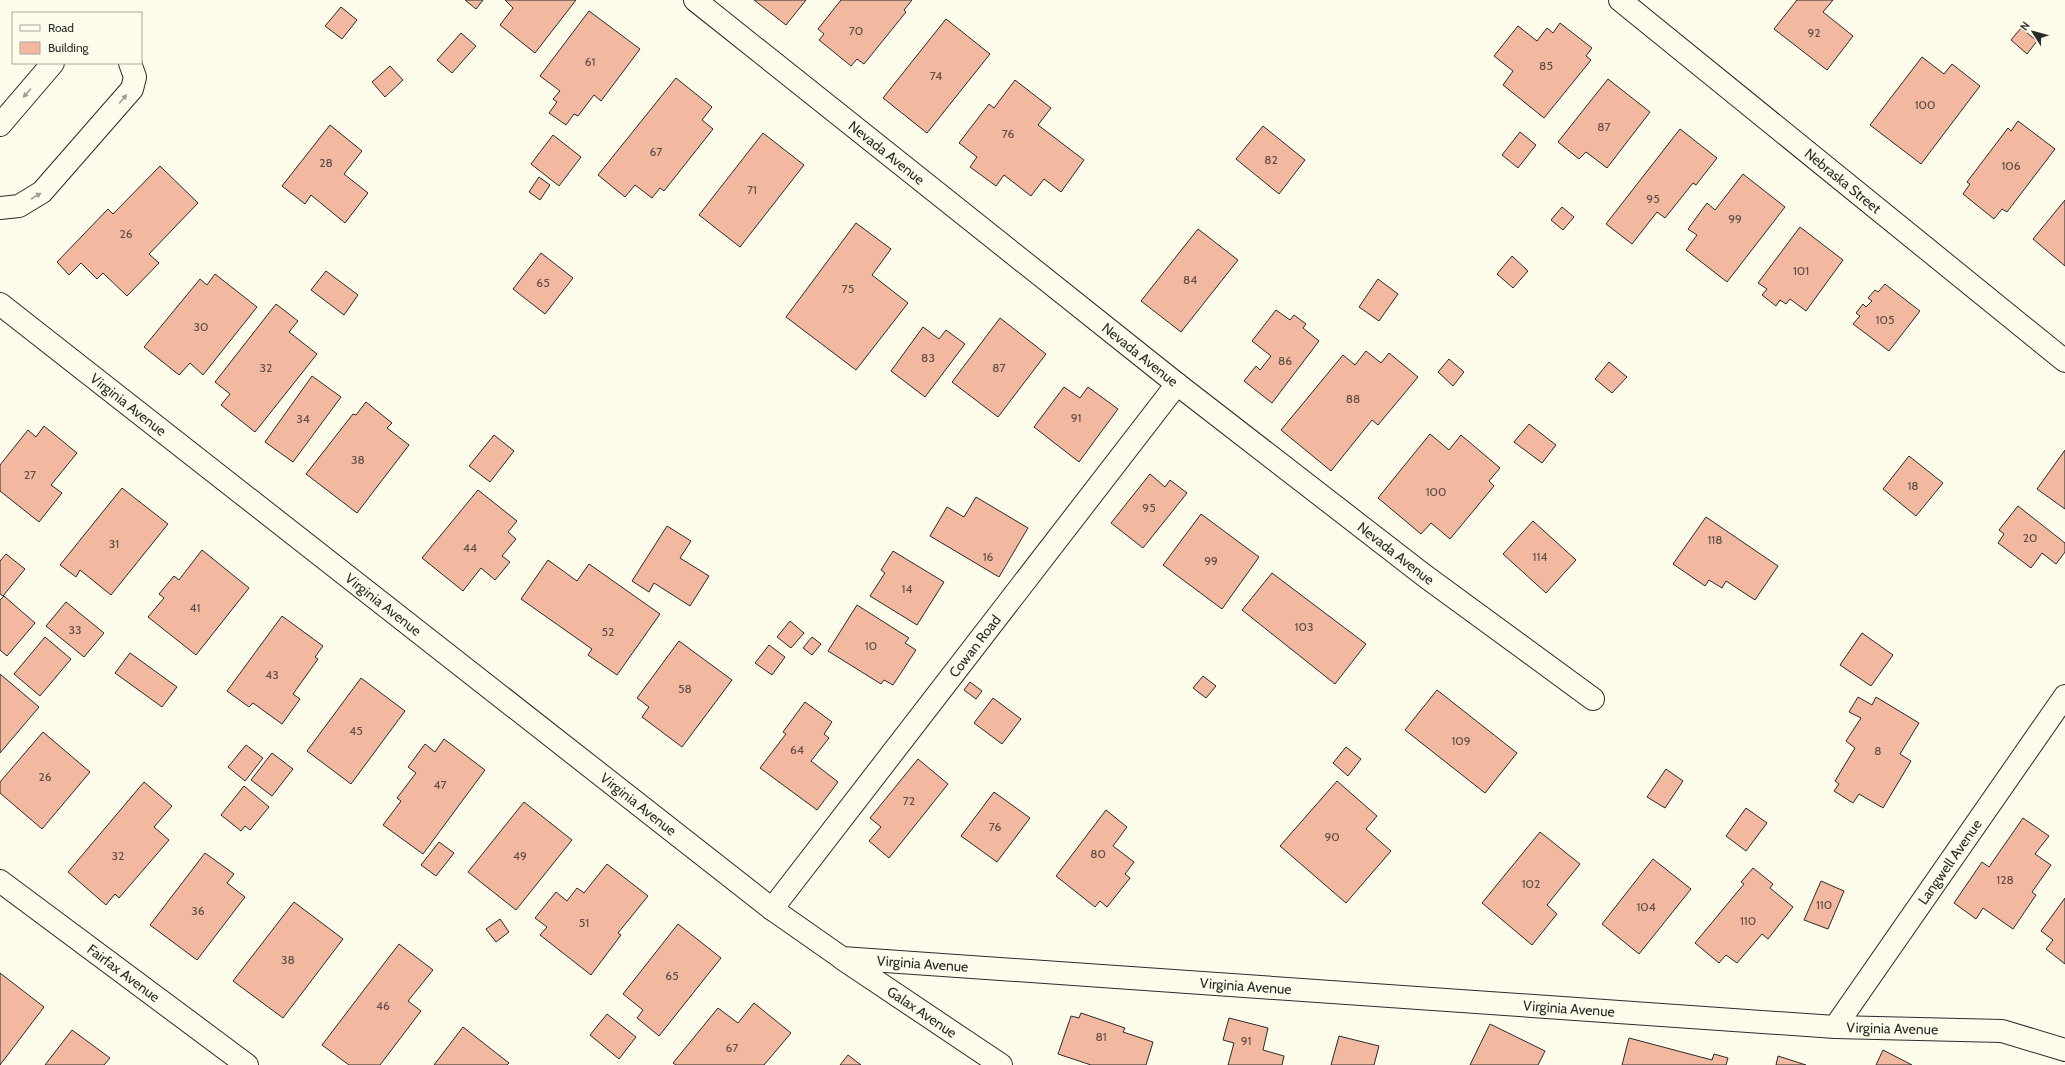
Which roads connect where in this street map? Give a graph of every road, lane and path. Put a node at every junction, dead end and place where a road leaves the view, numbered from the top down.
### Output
1 (695, 0) edge
2 (1620, 0) edge
3 (52, 64) edge
4 (130, 64) edge
5 (0, 124) edge
6 (0, 208) edge
7 (0, 304) edge
8 (2065, 361) edge
9 (1177, 384) junction
10 (2065, 696) edge
11 (1593, 698) dead end
12 (0, 881) edge
13 (772, 908) junction
14 (842, 958) junction
15 (1835, 1027) junction
16 (2065, 1050) edge
17 (247, 1065) edge
18 (1001, 1065) edge

1 - 9 street, Nevada Avenue
2 - 8 street, Nebraska Street
3 -> 5 street
6 -> 4 street
7 - 13 street, Virginia Avenue
9 - 11 street, Nevada Avenue
9 - 13 street, Cowan Road
10 - 15 street, Langwell Avenue
12 - 17 street, Fairfax Avenue
13 - 14 street, Virginia Avenue
14 - 15 street, Virginia Avenue
14 - 18 street, Galax Avenue
15 - 16 street, Virginia Avenue

